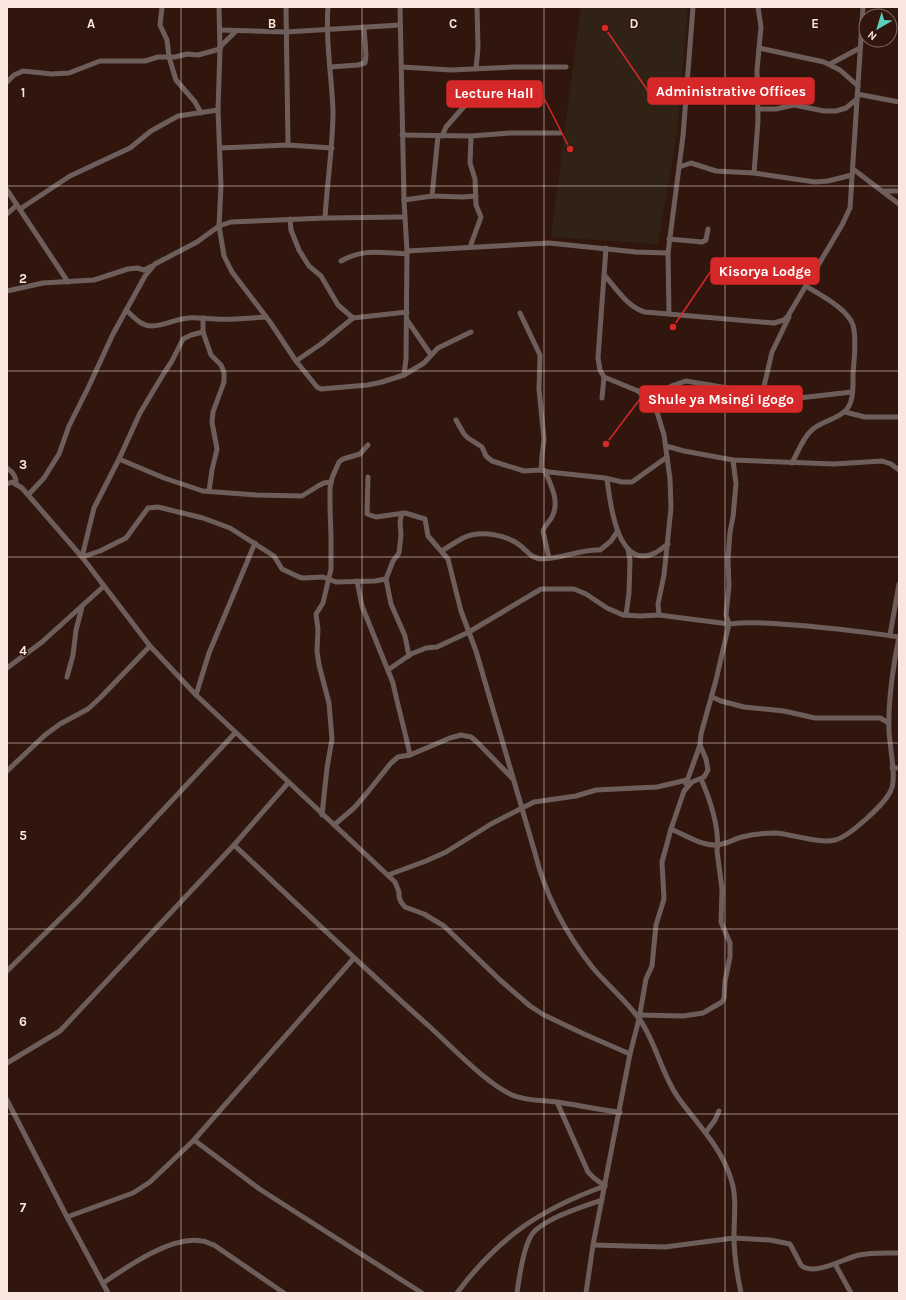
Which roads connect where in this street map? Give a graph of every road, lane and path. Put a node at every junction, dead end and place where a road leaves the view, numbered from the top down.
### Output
1 (162, 7) edge
2 (219, 7) edge
3 (286, 7) edge
4 (328, 7) edge
5 (400, 7) edge
6 (477, 7) edge
7 (693, 7) edge
8 (758, 7) edge
9 (400, 25) junction
10 (364, 27) junction
11 (328, 29) junction
12 (220, 30) junction
13 (236, 31) junction
14 (286, 32) junction
15 (220, 48) junction
16 (759, 48) junction
17 (860, 48) joint
18 (169, 57) junction
19 (830, 64) junction
20 (330, 67) junction
21 (402, 67) junction
22 (566, 67) dead end
23 (476, 69) junction
24 (7, 82) edge
25 (858, 86) junction
26 (857, 96) junction
27 (468, 102) dead end
28 (899, 102) edge
29 (758, 109) junction
30 (218, 110) junction
31 (201, 113) junction
32 (560, 133) dead end
33 (402, 135) junction
34 (440, 136) junction
35 (471, 136) junction
36 (288, 144) junction
37 (220, 148) junction
38 (332, 148) junction
39 (679, 167) junction
40 (853, 172) junction
41 (754, 174) junction
42 (7, 190) edge
43 (882, 191) junction
44 (899, 191) edge
45 (432, 196) junction
46 (476, 196) junction
47 (404, 200) junction
48 (899, 204) edge
49 (19, 207) junction
50 (7, 214) edge
51 (404, 217) junction
52 (325, 218) junction
53 (290, 220) junction
54 (219, 226) junction
55 (708, 229) dead end
56 (669, 239) junction
57 (470, 247) junction
58 (606, 248) junction
59 (407, 252) junction
60 (668, 253) junction
61 (341, 261) dead end
62 (155, 264) junction
63 (605, 276) junction
64 (68, 282) junction
65 (806, 286) junction
66 (7, 290) edge
67 (126, 310) junction
68 (407, 312) junction
69 (520, 313) dead end
70 (791, 313) junction
71 (669, 314) junction
72 (266, 317) junction
73 (203, 318) junction
74 (353, 318) junction
75 (407, 320) junction
76 (203, 332) junction
77 (471, 332) dead end
78 (431, 354) junction
79 (296, 361) junction
80 (404, 375) junction
81 (604, 378) junction
82 (668, 388) junction
83 (638, 391) junction
84 (852, 392) junction
85 (762, 395) junction
86 (602, 398) dead end
87 (657, 412) junction
88 (845, 412) junction
89 (899, 417) edge
90 (456, 420) dead end
91 (368, 445) dead end
92 (666, 446) junction
93 (667, 457) junction
94 (119, 459) junction
95 (733, 460) junction
96 (792, 463) junction
97 (7, 468) edge
98 (899, 470) edge
99 (543, 471) junction
100 (368, 477) dead end
101 (608, 479) junction
102 (331, 482) junction
103 (7, 484) edge
104 (16, 484) junction
105 (209, 491) junction
106 (28, 495) junction
107 (402, 513) junction
108 (618, 532) junction
109 (611, 541) junction
110 (623, 541) junction
111 (255, 543) junction
112 (668, 544) junction
113 (628, 549) junction
114 (442, 550) junction
115 (82, 557) junction
116 (549, 558) junction
117 (386, 578) junction
118 (329, 579) junction
119 (357, 581) junction
120 (899, 584) edge
121 (104, 586) junction
122 (83, 606) junction
123 (626, 615) junction
124 (659, 615) junction
125 (728, 624) junction
126 (470, 632) junction
127 (890, 635) junction
128 (899, 637) edge
129 (150, 646) junction
130 (409, 656) junction
131 (7, 668) edge
132 (388, 670) junction
133 (67, 677) dead end
134 (196, 695) junction
135 (712, 697) junction
136 (889, 723) junction
137 (235, 733) junction
138 (700, 745) junction
139 (410, 754) junction
140 (892, 768) junction
141 (899, 768) edge
142 (7, 771) edge
143 (701, 779) junction
144 (514, 780) junction
145 (687, 780) junction
146 (288, 782) junction
147 (684, 791) junction
148 (522, 808) junction
149 (322, 814) junction
150 (334, 825) junction
151 (671, 829) junction
152 (234, 845) junction
153 (718, 845) junction
154 (388, 875) junction
155 (354, 958) junction
156 (7, 971) edge
157 (640, 1017) junction
158 (630, 1054) junction
159 (7, 1063) edge
160 (7, 1100) edge
161 (557, 1102) junction
162 (719, 1111) dead end
163 (620, 1112) junction
164 (706, 1132) junction
165 (194, 1140) junction
166 (605, 1186) junction
167 (602, 1200) junction
168 (67, 1217) junction
169 (734, 1238) junction
170 (593, 1245) junction
171 (899, 1253) edge
172 (836, 1264) junction
173 (103, 1283) junction
174 (108, 1293) edge
175 (284, 1293) edge
176 (422, 1293) edge
177 (457, 1293) edge
178 (517, 1293) edge
179 (586, 1293) edge
180 (741, 1293) edge
181 (851, 1293) edge

1 - 18 street
2 - 12 street
3 - 14 street
4 - 11 street
5 - 9 street
6 - 23 street
7 - 39 street
8 - 16 street
9 - 10 street
9 - 21 street
10 - 11 street
10 - 20 street
11 - 14 street
11 - 20 street
12 - 13 street
12 - 15 street
13 - 14 street
13 - 15 street
14 - 36 street
15 - 18 street
15 - 30 street
16 - 19 street
16 - 29 street
17 - 19 street
17 - 25 street
18 - 24 street
18 - 31 street
19 - 25 street
20 - 38 street
21 - 23 street
21 - 33 street
22 - 23 street
25 - 26 street
26 - 28 street
26 - 29 street
26 - 40 street
27 - 34 street
29 - 41 street
30 - 31 street
30 - 37 street
31 - 49 street
32 - 35 street
33 - 34 street
33 - 47 street
34 - 35 street
34 - 45 street
35 - 46 street
36 - 37 street
36 - 38 street
37 - 54 street
38 - 52 street
39 - 41 street
39 - 56 street
40 - 41 street
40 - 43 street
40 - 65 street
42 - 49 street
43 - 44 street
43 - 48 street
45 - 46 street
45 - 47 street
46 - 57 street
47 - 51 street
49 - 50 street
49 - 64 street
51 - 52 street
51 - 59 street
52 - 53 street
53 - 54 street
53 - 74 street
54 - 62 street
54 - 72 street
55 - 56 street
56 - 60 street
57 - 58 street
57 - 59 street
58 - 60 street
58 - 63 street
59 - 61 street
59 - 68 street
60 - 71 street
62 - 64 street
62 - 67 street
63 - 71 street
63 - 81 street
64 - 66 street
65 - 70 street
65 - 84 street
67 - 73 street
67 - 106 street
68 - 74 street
68 - 75 street
69 - 99 street
70 - 71 street
70 - 85 street
72 - 73 street
72 - 79 street
73 - 76 street
74 - 79 street
75 - 78 street
75 - 80 street
76 - 94 street
76 - 105 street
77 - 78 street
78 - 80 street
79 - 80 street
81 - 83 street
81 - 86 street
82 - 83 street
82 - 85 street
82 - 87 street
83 - 87 street
84 - 85 street
84 - 88 street
87 - 92 street
88 - 89 street
88 - 96 street
90 - 99 street
91 - 102 street
92 - 93 street
92 - 95 street
93 - 101 street
93 - 112 street
94 - 105 street
94 - 115 street
95 - 96 street
95 - 125 street
96 - 98 street
97 - 104 street
99 - 101 street
99 - 116 street
100 - 107 street
101 - 108 street
102 - 105 street
102 - 118 street
103 - 104 street
104 - 106 street
106 - 115 street
107 - 114 street
107 - 117 street
108 - 109 street
108 - 110 street
109 - 110 street
109 - 116 street
110 - 113 street
111 - 115 street
111 - 118 street
111 - 134 street
112 - 113 street
112 - 124 street
113 - 123 street
114 - 116 street
114 - 126 street
115 - 121 street
117 - 119 street
117 - 130 street
118 - 119 street
118 - 149 street
119 - 132 street
120 - 127 street
121 - 122 street
121 - 129 street
122 - 131 street
122 - 133 street
123 - 124 street
123 - 126 street
124 - 125 street
125 - 127 street
125 - 135 street
126 - 130 street
126 - 144 street
127 - 128 street
128 - 136 street
129 - 134 street
129 - 142 street
130 - 132 street
132 - 139 street
134 - 137 street
135 - 136 street
135 - 138 street
136 - 140 street
137 - 146 street
137 - 156 street
138 - 143 street
138 - 145 street
139 - 144 street
139 - 150 street
140 - 141 street
140 - 153 street
143 - 147 street
143 - 153 street
144 - 148 street
145 - 147 street
145 - 148 street
146 - 149 street
146 - 152 street
147 - 151 street
148 - 154 street
148 - 157 street
149 - 150 street
150 - 154 street
151 - 153 street
151 - 157 street
152 - 155 street
152 - 159 street
153 - 157 street
154 - 158 street
155 - 161 street
155 - 165 street
157 - 158 street
157 - 164 street
158 - 163 street
160 - 168 street
161 - 163 street
161 - 166 street
162 - 164 street
163 - 166 street
164 - 169 street
165 - 168 street
165 - 176 street
166 - 167 street
166 - 177 street
167 - 170 street
167 - 178 street
168 - 173 street
169 - 170 street
169 - 172 street
169 - 180 street
170 - 179 street
171 - 172 street
172 - 181 street
173 - 174 street
173 - 175 street

